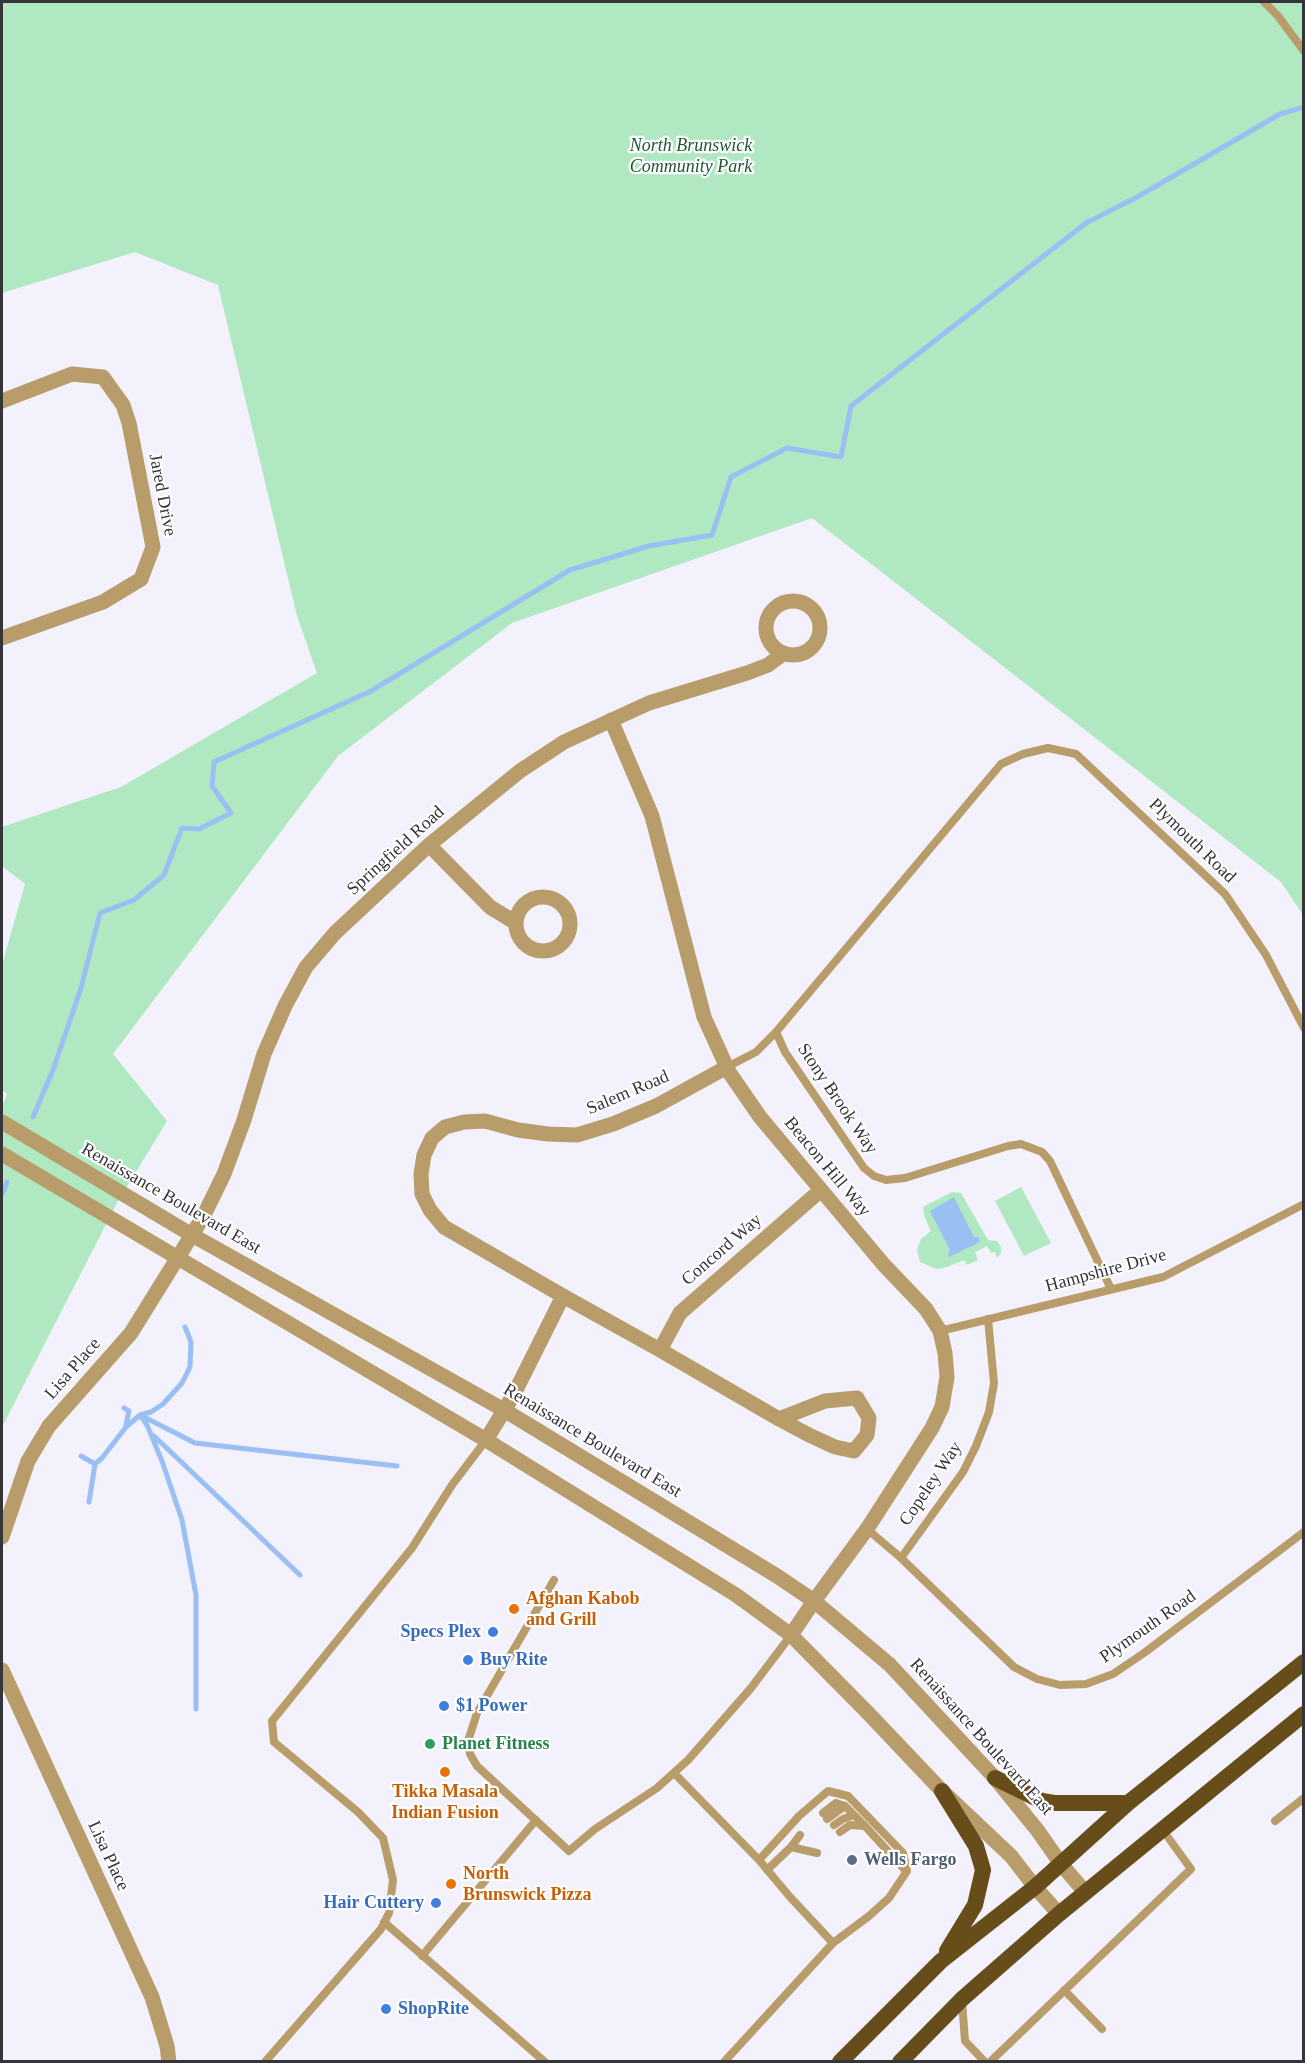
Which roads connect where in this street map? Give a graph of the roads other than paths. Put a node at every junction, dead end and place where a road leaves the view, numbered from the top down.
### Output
1 (1264, 2) edge
2 (1304, 51) edge
3 (2, 401) edge
4 (2, 638) edge
5 (784, 653) dead end
6 (611, 720) junction
7 (1076, 754) joint
8 (429, 844) junction
9 (516, 922) dead end
10 (1304, 1028) edge
11 (776, 1032) junction
12 (727, 1067) junction
13 (2, 1122) edge
14 (2, 1154) edge
15 (821, 1190) junction
16 (1304, 1204) edge
17 (192, 1235) junction
18 (176, 1258) junction
19 (1111, 1289) junction
20 (563, 1296) junction
21 (988, 1318) junction
22 (940, 1331) junction
23 (660, 1350) junction
24 (504, 1410) junction
25 (779, 1419) junction
26 (486, 1440) junction
27 (867, 1529) junction
28 (1304, 1533) edge
29 (2, 1537) edge
30 (901, 1558) junction
31 (554, 1580) dead end
32 (814, 1601) junction
33 (791, 1635) junction
34 (1304, 1662) edge
35 (2, 1670) edge
36 (1304, 1714) edge
37 (674, 1773) junction
38 (995, 1778) junction
39 (942, 1791) junction
40 (1304, 1798) edge
41 (1128, 1803) junction
42 (854, 1815) junction
43 (536, 1820) junction
44 (1275, 1821) dead end
45 (831, 1822) junction
46 (865, 1826) junction
47 (1162, 1829) junction
48 (791, 1847) junction
49 (817, 1853) dead end
50 (759, 1860) junction
51 (1061, 1864) junction
52 (767, 1870) junction
53 (907, 1871) junction
54 (1035, 1887) junction
55 (1085, 1892) junction
56 (1059, 1914) junction
57 (384, 1922) junction
58 (833, 1943) junction
59 (422, 1956) junction
60 (941, 1961) junction
61 (1064, 1990) junction
62 (962, 1999) junction
63 (1102, 2029) dead end
64 (169, 2061) edge
65 (265, 2061) edge
66 (545, 2061) edge
67 (723, 2061) edge
68 (840, 2061) edge
69 (900, 2061) edge
70 (985, 2061) edge
71 (990, 2061) edge

1 - 2 lane
3 - 4 street, Jared Drive
5 - 6 street, Springfield Road
6 - 8 street, Springfield Road
6 - 12 street, Beacon Hill Way
7 - 10 lane, Plymouth Road
7 - 11 lane, Salem Road
8 - 9 street
8 - 17 street, Springfield Road
11 - 12 lane, Salem Road
11 - 19 lane, Stony Brook Way
12 - 15 street, Beacon Hill Way
12 - 20 street, Salem Road
13 - 17 street, Renaissance Boulevard East
14 - 18 street
15 - 22 street, Beacon Hill Way
15 - 23 street, Concord Way
16 - 19 lane, Hampshire Drive
17 - 18 street, Lisa Place
17 - 24 street, Renaissance Boulevard East
18 - 26 street
18 - 29 street, Lisa Place
19 - 21 lane, Hampshire Drive
20 - 23 street, Salem Road
20 - 24 street
21 - 22 lane, Hampshire Drive
21 - 30 lane, Copeley Way
22 - 27 street, Beacon Hill Way
23 - 25 street, Salem Road
24 - 26 street
24 - 32 street, Renaissance Boulevard East
25 - 25 street, Salem Road
26 - 33 street
26 - 57 lane
27 - 30 lane, Plymouth Road
27 - 32 street, Beacon Hill Way
28 - 30 lane, Plymouth Road
31 - 43 lane
32 - 33 street, Beacon Hill Way
32 - 38 street, Renaissance Boulevard East
33 - 37 lane
33 - 39 street
34 - 41 highway
35 - 64 street, Lisa Place
36 - 47 highway
37 - 43 lane
37 - 50 lane
38 - 41 highway
38 - 51 street, Renaissance Boulevard East
39 - 54 street
39 - 60 highway
40 - 44 lane
41 - 51 highway
42 - 45 lane
42 - 45 lane
42 - 46 lane
43 - 59 lane
45 - 46 lane
46 - 53 lane
47 - 55 highway
47 - 61 lane
48 - 48 lane
48 - 49 lane
48 - 52 lane
50 - 52 lane
50 - 53 lane
51 - 54 highway
51 - 55 street, Renaissance Boulevard East
52 - 58 lane
53 - 58 lane
54 - 56 street
54 - 60 highway
55 - 56 highway
56 - 62 highway
57 - 59 lane
57 - 65 lane
58 - 67 lane
59 - 66 lane
60 - 68 highway
61 - 63 lane
61 - 71 lane
62 - 69 highway
62 - 70 lane

